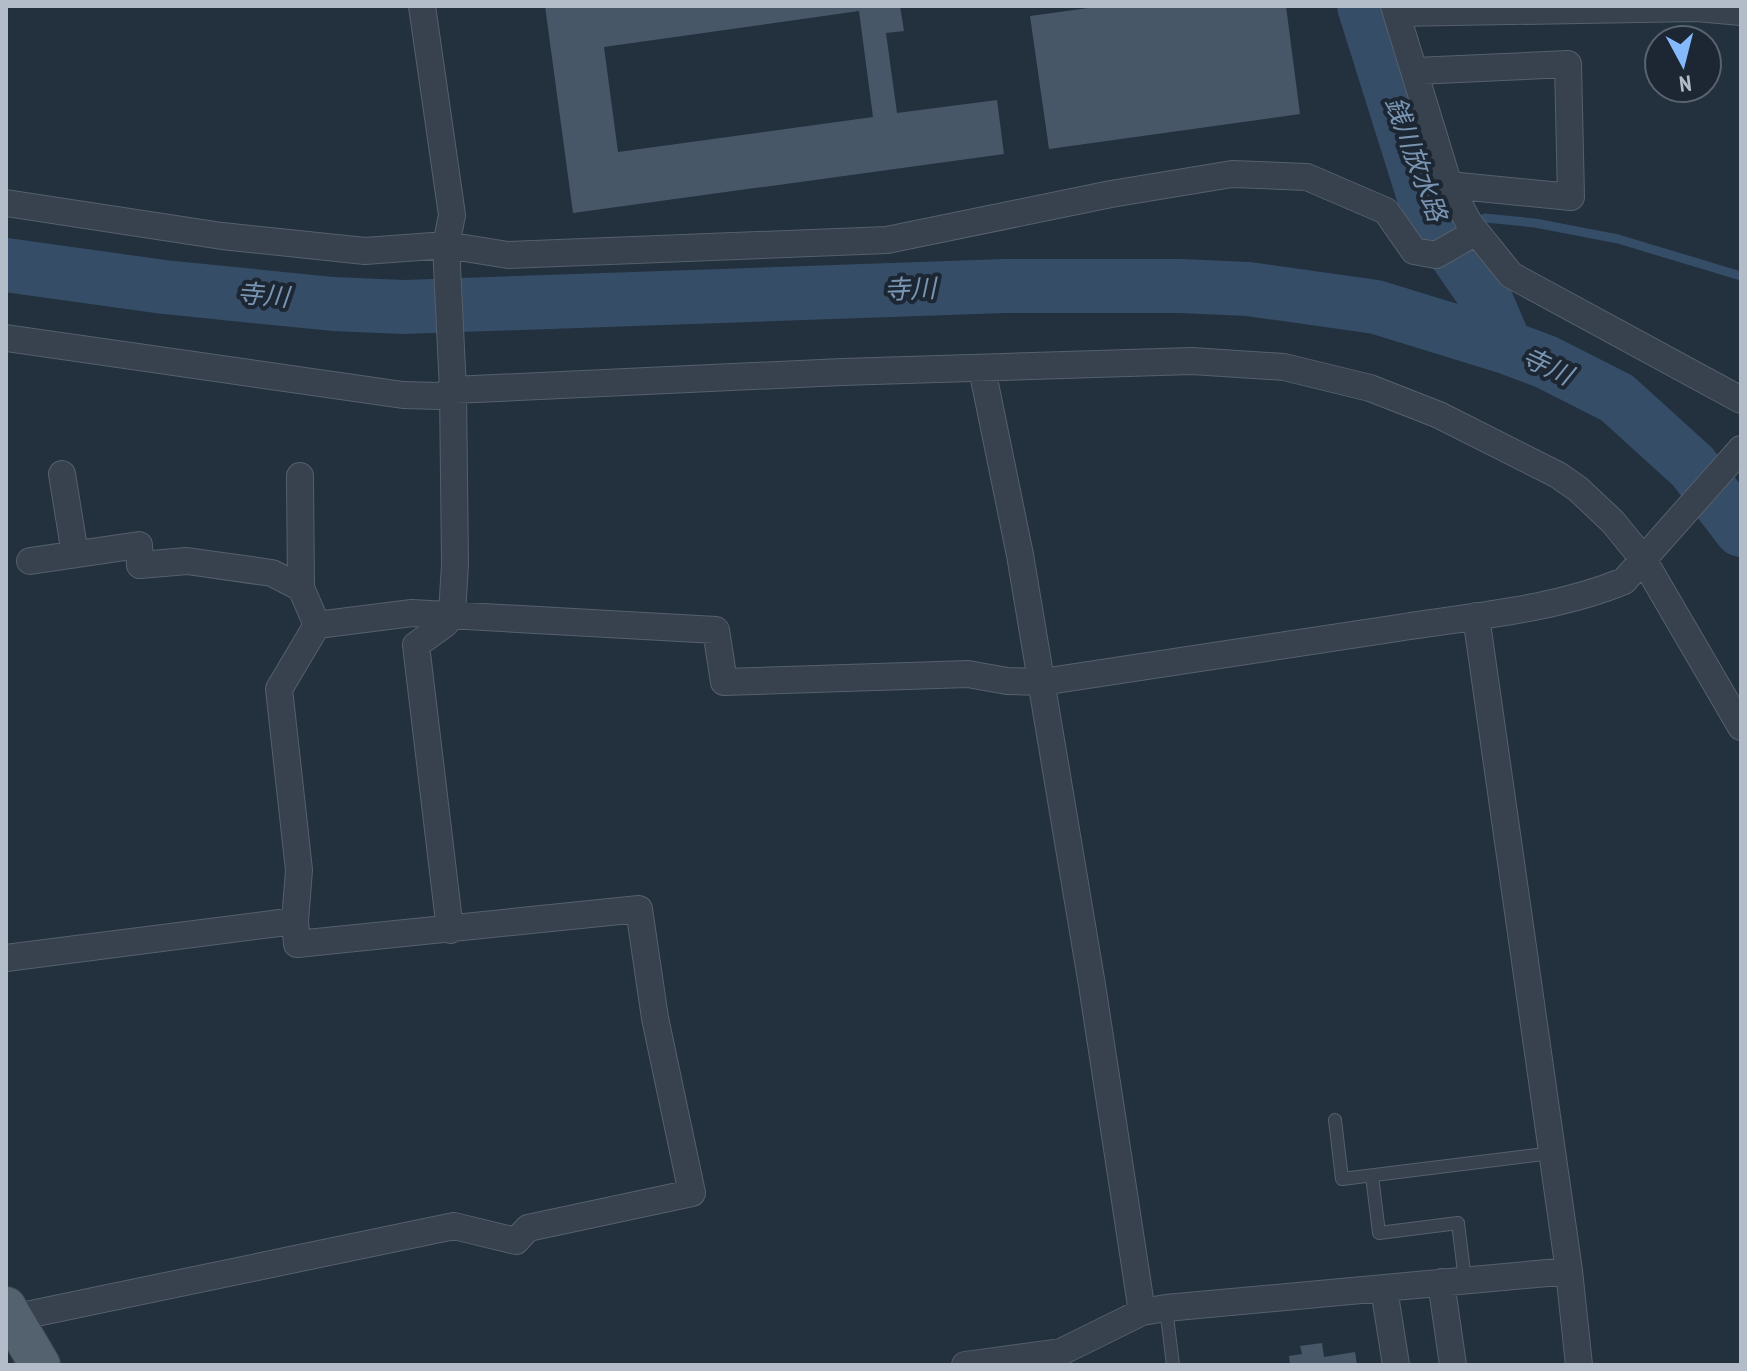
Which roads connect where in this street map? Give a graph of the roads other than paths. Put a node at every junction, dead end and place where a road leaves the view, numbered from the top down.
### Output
1 (422, 6) edge
2 (1395, 9) edge
3 (1741, 12) edge
4 (1415, 71) junction
5 (6, 203) edge
6 (1464, 212) junction
7 (447, 254) junction
8 (6, 338) edge
9 (982, 369) junction
10 (452, 381) junction
11 (1741, 400) edge
12 (1741, 449) edge
13 (62, 474) dead end
14 (300, 476) dead end
15 (1649, 553) junction
16 (75, 554) junction
17 (30, 561) dead end
18 (301, 588) junction
19 (452, 614) junction
20 (1476, 616) junction
21 (317, 625) junction
22 (1042, 682) junction
23 (1741, 727) edge
24 (295, 921) junction
25 (450, 930) junction
26 (6, 958) edge
27 (1335, 1120) dead end
28 (1552, 1153) junction
29 (1372, 1176) junction
30 (1569, 1271) junction
31 (1453, 1281) junction
32 (1384, 1289) junction
33 (1154, 1310) junction
34 (9, 1312) edge
35 (40, 1365) edge
36 (965, 1365) edge
37 (1173, 1365) edge
38 (1396, 1365) edge
39 (1453, 1365) edge
40 (1579, 1365) edge

1 - 7 street
2 - 3 street
2 - 4 street
4 - 6 street
4 - 6 street
5 - 7 street
6 - 7 street
6 - 11 street
7 - 10 street
8 - 10 street
9 - 10 street
9 - 15 street
9 - 22 street
10 - 19 street
12 - 15 street
13 - 16 street
14 - 18 street
15 - 20 street
15 - 23 street
16 - 17 street
16 - 18 street
18 - 21 street
19 - 21 street
19 - 22 street
19 - 25 street
20 - 22 street
20 - 28 street
21 - 24 street
22 - 33 street
24 - 25 street
24 - 26 street
25 - 34 street
27 - 29 lane
28 - 29 lane
28 - 30 street
29 - 31 lane
30 - 31 street
30 - 40 street
31 - 32 street
31 - 39 street
32 - 33 street
32 - 38 street
33 - 36 street
33 - 37 lane
34 - 35 main road

